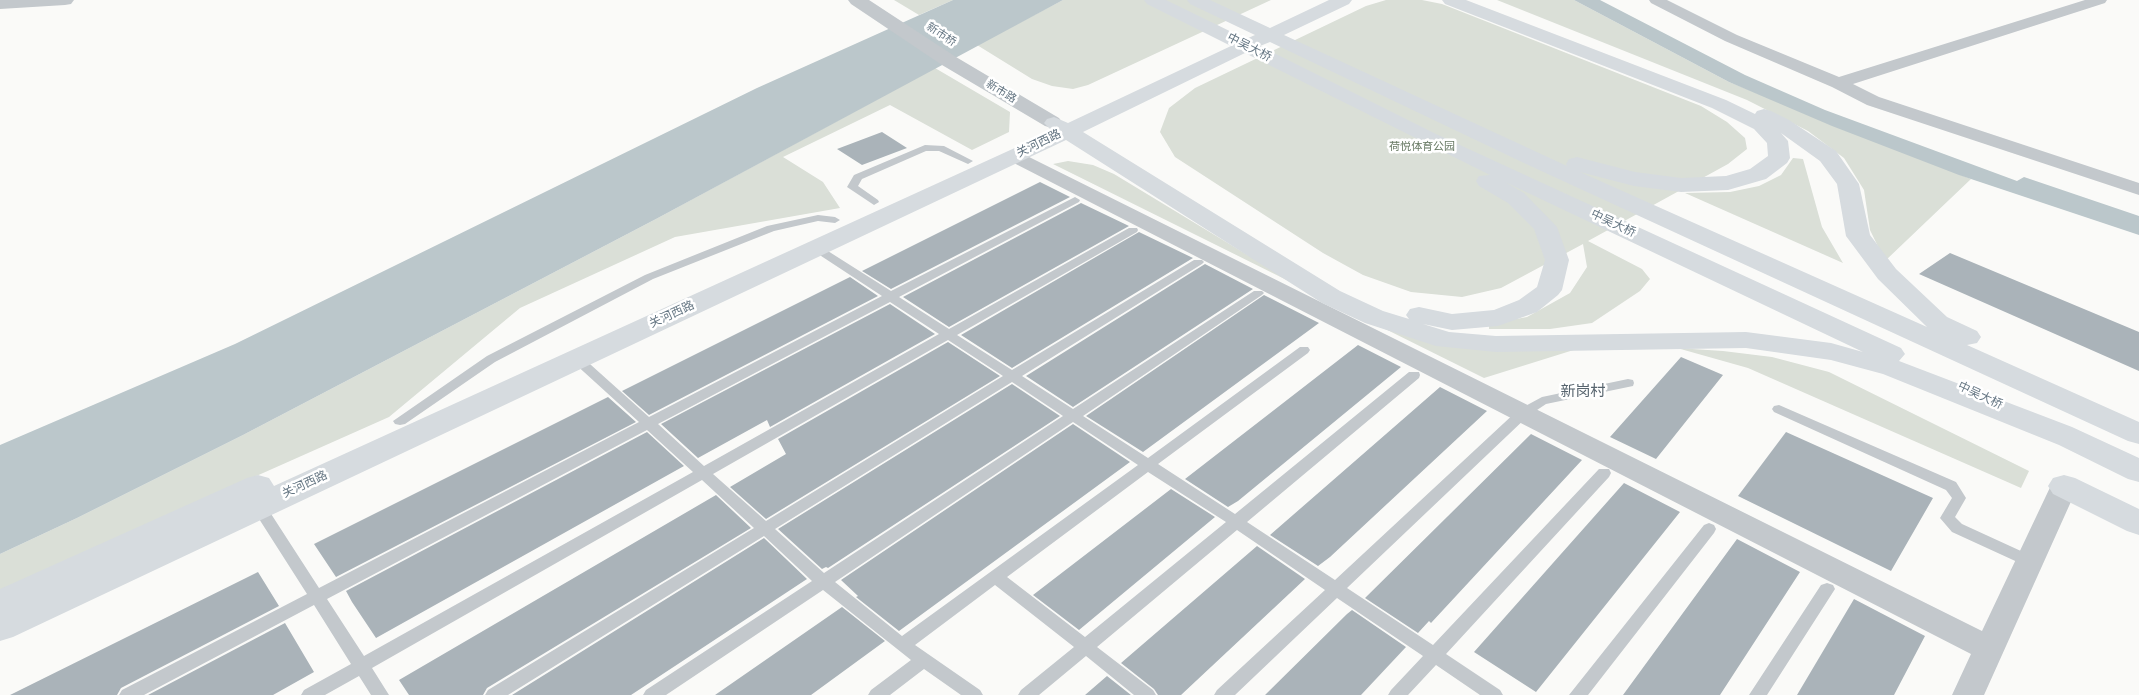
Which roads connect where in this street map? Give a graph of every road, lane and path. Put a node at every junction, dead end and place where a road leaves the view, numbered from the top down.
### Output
1 (64, 0) edge
2 (857, 0) edge
3 (885, 0) edge
4 (1152, 0) edge
5 (1196, 0) edge
6 (1202, 0) edge
7 (1311, 0) edge
8 (1343, 0) edge
9 (1451, 0) edge
10 (1469, 0) edge
11 (1656, 0) edge
12 (2100, 0) edge
13 (0, 4) edge
14 (899, 17) junction
15 (970, 54) dead end
16 (949, 61) joint
17 (1838, 83) junction
18 (1068, 122) junction
19 (1780, 132) junction
20 (1016, 156) junction
21 (968, 161) junction
22 (2139, 189) edge
23 (1075, 200) dead end
24 (874, 202) junction
25 (1133, 230) dead end
26 (816, 248) junction
27 (1198, 262) dead end
28 (1258, 293) dead end
29 (892, 296) junction
30 (1497, 331) junction
31 (950, 335) junction
32 (1304, 350) dead end
33 (577, 359) junction
34 (1013, 376) junction
35 (1414, 376) dead end
36 (1628, 383) dead end
37 (1779, 409) dead end
38 (1523, 413) junction
39 (1072, 416) junction
40 (2123, 418) edge
41 (649, 423) junction
42 (2139, 434) edge
43 (2077, 441) junction
44 (1148, 465) junction
45 (2139, 471) edge
46 (704, 473) junction
47 (1604, 473) dead end
48 (2064, 486) joint
49 (259, 507) junction
50 (1236, 522) junction
51 (2139, 523) edge
52 (765, 529) junction
53 (1709, 529) dead end
54 (2029, 561) junction
55 (995, 576) junction
56 (823, 581) junction
57 (1827, 588) dead end
58 (1335, 589) junction
59 (316, 597) junction
60 (0, 604) edge
61 (0, 627) edge
62 (902, 645) junction
63 (1086, 646) junction
64 (1989, 649) junction
65 (1434, 654) junction
66 (923, 660) junction
67 (361, 666) junction
68 (128, 695) edge
69 (310, 695) edge
70 (380, 695) edge
71 (494, 695) edge
72 (652, 695) edge
73 (877, 695) edge
74 (974, 695) edge
75 (1027, 695) edge
76 (1147, 695) edge
77 (1223, 695) edge
78 (1396, 695) edge
79 (1494, 695) edge
80 (1578, 695) edge
81 (1758, 695) edge
82 (1968, 695) edge

1 - 13 street
2 - 14 street
3 - 14 street
4 - 30 main road
4 - 43 main road, 中吴大桥
5 - 40 main road, 中吴大桥
6 - 19 main road
7 - 18 main road, 关河西路
8 - 18 main road, 关河西路
9 - 19 main road
10 - 19 main road
11 - 17 street
12 - 17 street
14 - 16 street, 新市桥
15 - 18 street, 新市路
16 - 18 street, 新市路
17 - 22 street
18 - 20 main road, 关河西路
18 - 21 main road, 关河西路
18 - 30 main road
19 - 40 main road
20 - 26 main road, 关河西路
20 - 38 street
21 - 24 main road, 关河西路
21 - 24 lane
23 - 29 lane
24 - 60 main road, 关河西路
25 - 31 lane
26 - 29 lane
26 - 33 main road, 关河西路
27 - 34 lane
28 - 39 lane
29 - 31 lane
29 - 41 lane
30 - 43 main road
31 - 34 lane
31 - 46 lane
32 - 44 lane
33 - 41 lane
33 - 49 main road, 关河西路
34 - 39 lane
34 - 52 lane
35 - 50 lane
36 - 38 lane
37 - 54 lane
38 - 58 lane
38 - 64 street
39 - 44 lane
39 - 56 lane
40 - 42 main road
41 - 46 lane
41 - 59 lane
43 - 45 main road
44 - 50 lane
44 - 55 lane
46 - 52 lane
46 - 67 lane
47 - 65 lane
48 - 51 main road
48 - 54 street
49 - 59 lane
49 - 61 main road, 关河西路
50 - 58 lane
50 - 63 lane
52 - 56 lane
52 - 71 lane
53 - 80 lane
54 - 64 street
55 - 62 lane
55 - 63 lane
56 - 62 lane
56 - 72 lane
57 - 81 lane
58 - 65 lane
58 - 77 lane
59 - 67 lane
59 - 68 lane
62 - 66 lane
63 - 75 lane
63 - 76 lane
64 - 82 street
65 - 78 lane
65 - 79 lane
66 - 73 lane
66 - 74 lane
67 - 69 lane
67 - 70 lane

